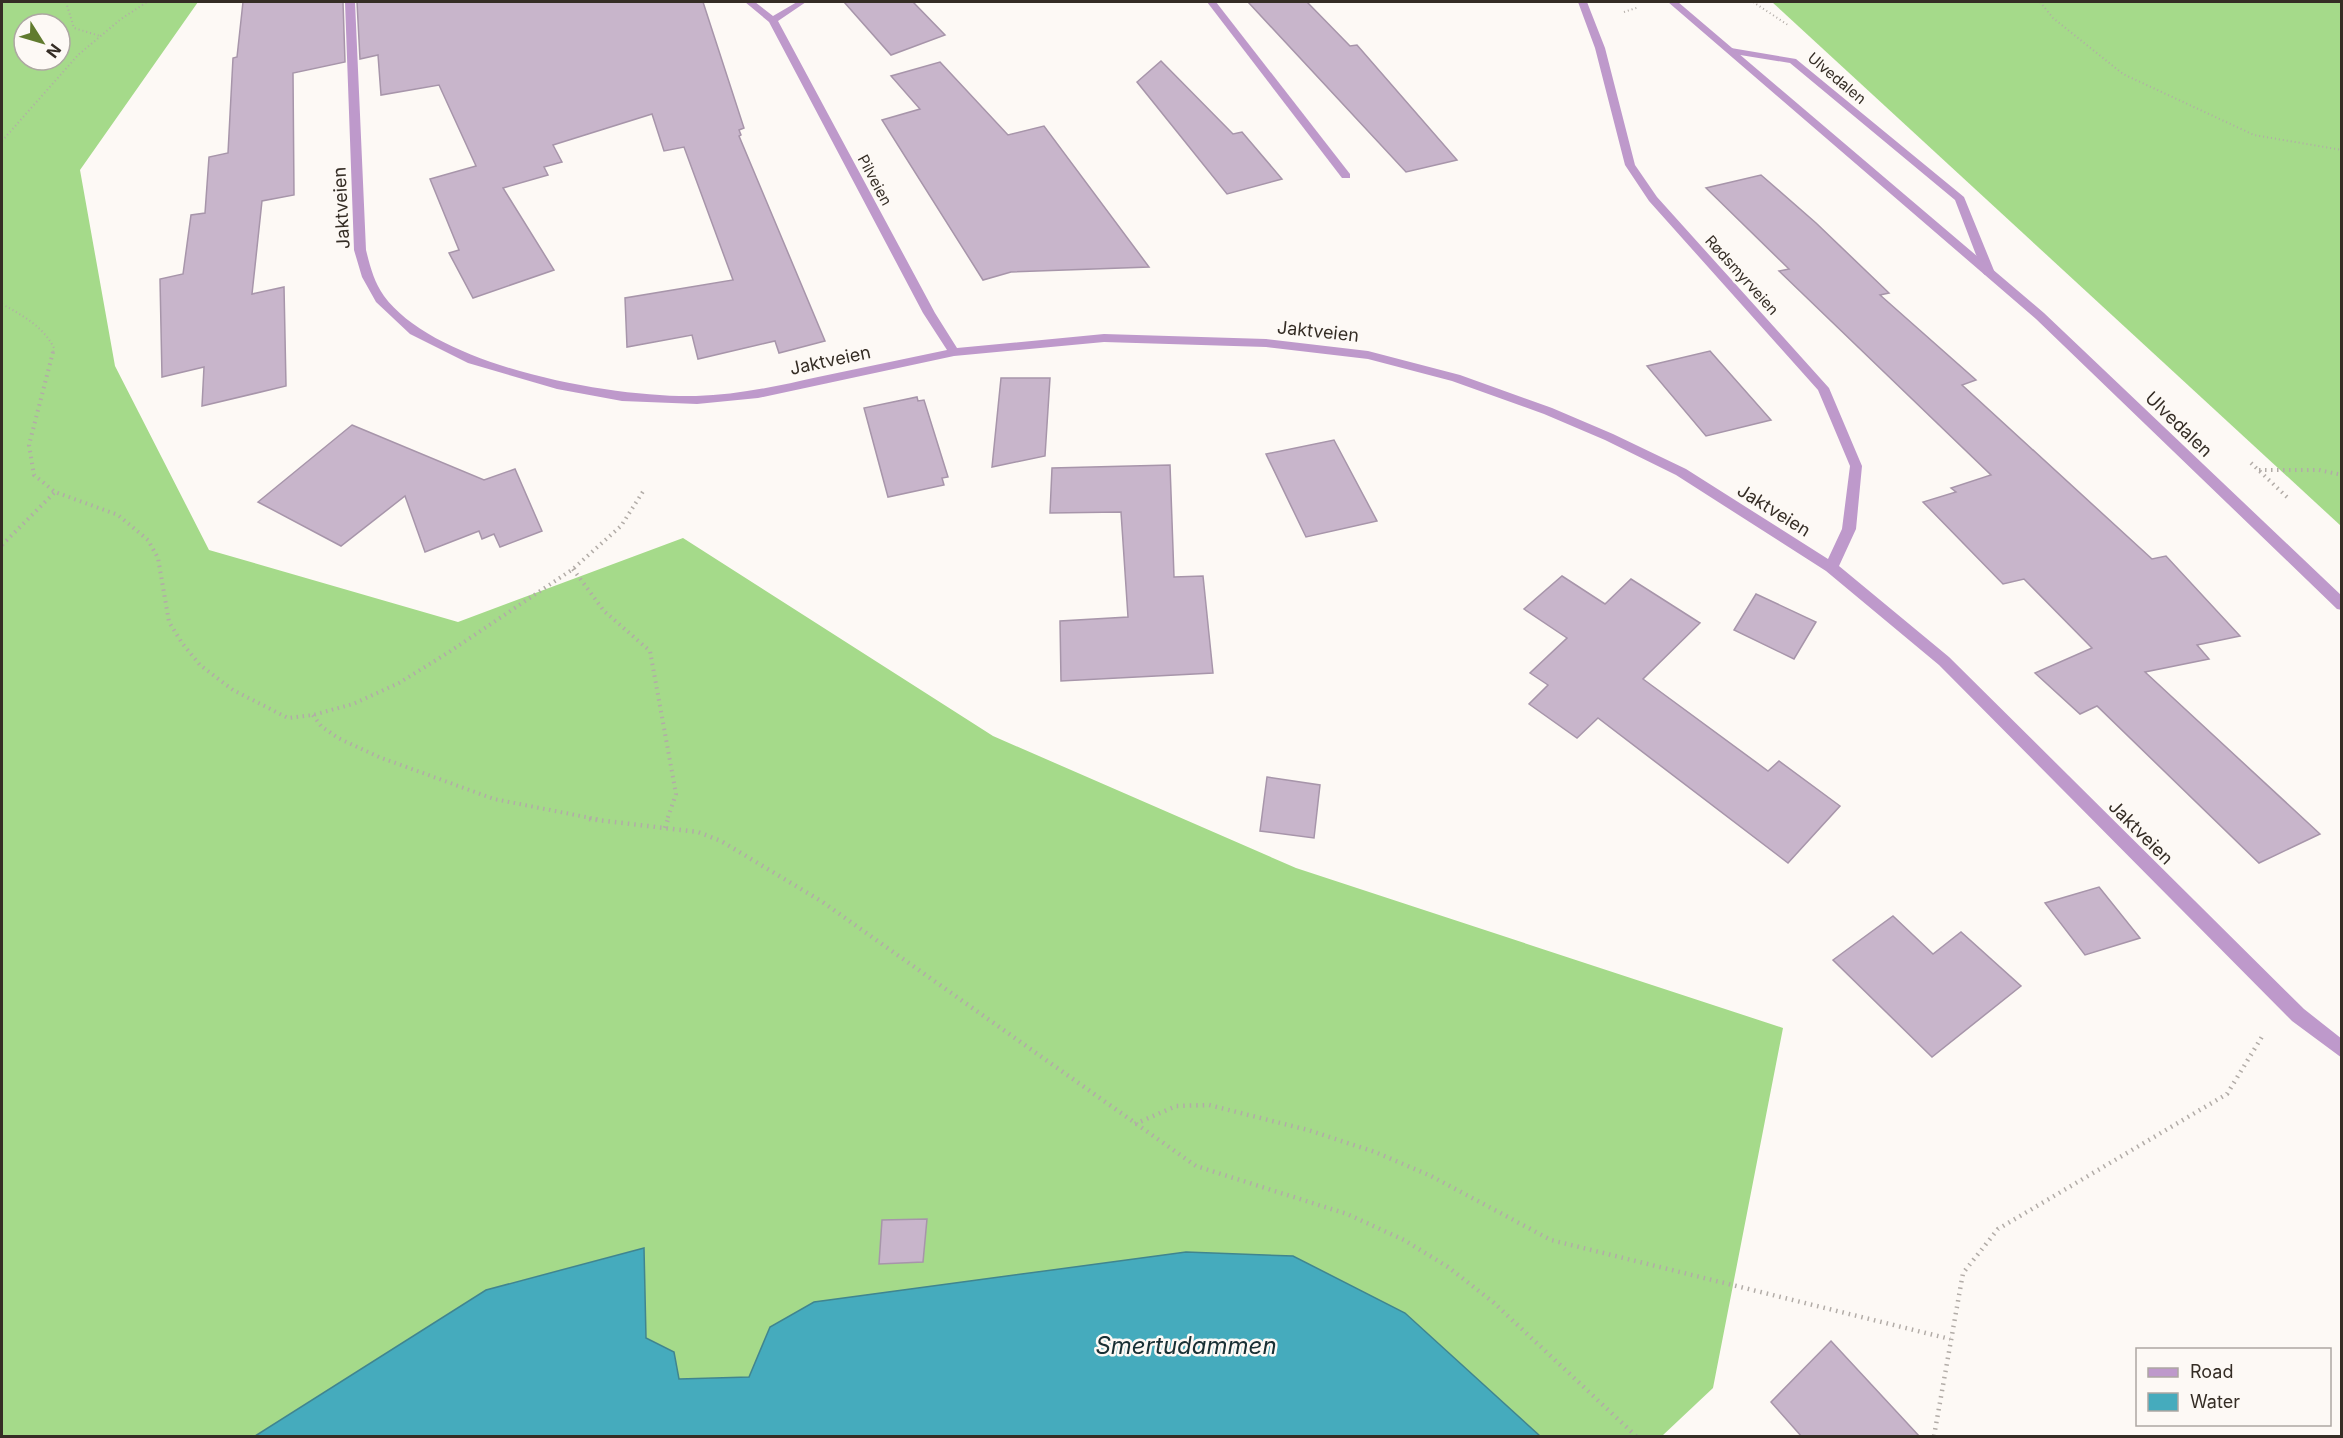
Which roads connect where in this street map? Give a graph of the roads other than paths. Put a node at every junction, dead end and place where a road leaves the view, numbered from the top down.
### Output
1 (350, 2) edge
2 (750, 2) edge
3 (802, 2) edge
4 (1212, 2) edge
5 (1583, 2) edge
6 (1673, 2) edge
7 (772, 20) junction
8 (1731, 51) junction
9 (1346, 176) dead end
10 (1989, 273) junction
11 (954, 352) junction
12 (1831, 567) junction
13 (2342, 605) edge
14 (2342, 1050) edge

1 - 11 street, Jaktveien
2 - 7 street, Pilveien
3 - 7 street
4 - 9 street
5 - 12 street, Rødsmyrveien
6 - 8 street, Ulvedalen
7 - 11 street, Pilveien
8 - 10 street, Ulvedalen
8 - 10 street, Ulvedalen
10 - 13 street, Ulvedalen
11 - 12 street, Jaktveien
12 - 14 street, Jaktveien

